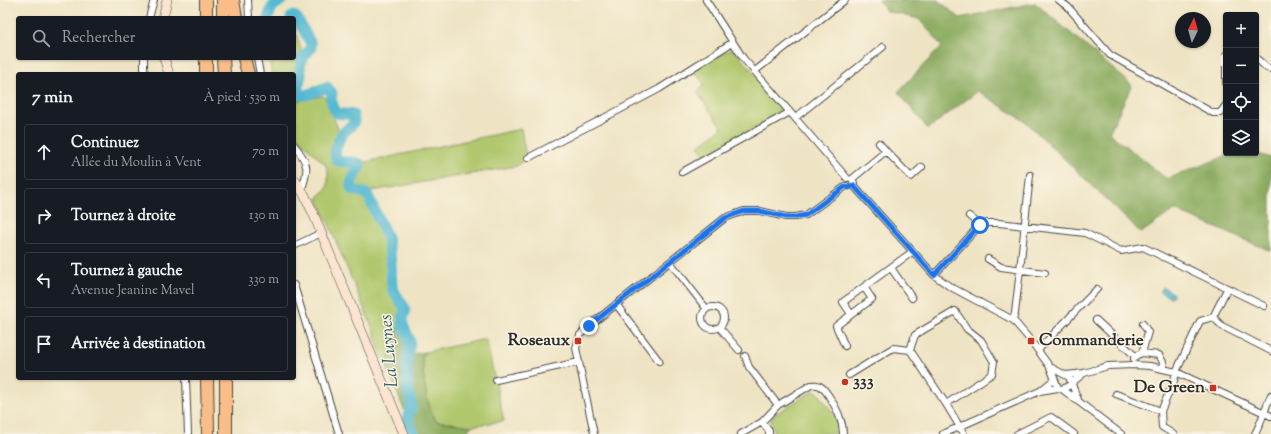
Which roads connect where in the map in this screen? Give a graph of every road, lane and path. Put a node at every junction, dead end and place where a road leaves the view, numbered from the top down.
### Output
1 (154, 0) edge
2 (167, 0) edge
3 (206, 0) edge
4 (223, 0) edge
5 (233, 0) edge
6 (248, 0) edge
7 (706, 0) edge
8 (845, 0) edge
9 (1059, 0) edge
10 (150, 16) edge
11 (163, 16) edge
12 (206, 16) edge
13 (223, 16) edge
14 (236, 16) edge
15 (249, 16) edge
16 (733, 42) junction
17 (883, 47) dead end
18 (144, 60) edge
19 (165, 60) edge
20 (206, 60) edge
21 (224, 60) edge
22 (244, 60) edge
23 (257, 60) edge
24 (1259, 61) edge
25 (1271, 69) edge
26 (755, 71) junction
27 (145, 72) edge
28 (168, 72) edge
29 (206, 72) edge
30 (224, 72) edge
31 (248, 72) edge
32 (260, 72) edge
33 (1223, 109) edge
34 (790, 112) junction
35 (795, 118) junction
36 (879, 143) dead end
37 (296, 148) edge
38 (886, 151) junction
39 (528, 158) dead end
40 (922, 167) dead end
41 (682, 172) dead end
42 (1030, 174) dead end
43 (851, 181) junction
44 (296, 183) edge
45 (302, 191) junction
46 (969, 216) dead end
47 (980, 225) junction
48 (1024, 225) junction
49 (321, 233) junction
50 (296, 245) edge
51 (912, 252) junction
52 (988, 259) dead end
53 (670, 262) junction
54 (891, 268) junction
55 (1020, 270) junction
56 (1045, 273) dead end
57 (934, 275) junction
58 (864, 287) junction
59 (1097, 289) dead end
60 (1227, 289) junction
61 (296, 292) edge
62 (912, 298) dead end
63 (616, 304) junction
64 (1264, 306) dead end
65 (706, 308) junction
66 (851, 314) junction
67 (1213, 317) junction
68 (1013, 320) junction
69 (1096, 320) dead end
70 (1143, 324) dead end
71 (720, 328) junction
72 (845, 346) dead end
73 (739, 350) dead end
74 (910, 350) junction
75 (1038, 350) junction
76 (1271, 351) edge
77 (1142, 353) junction
78 (745, 356) dead end
79 (1135, 356) junction
80 (659, 361) dead end
81 (579, 362) junction
82 (1134, 364) junction
83 (1050, 367) junction
84 (1164, 369) junction
85 (1176, 372) junction
86 (1084, 373) junction
87 (849, 375) dead end
88 (1065, 375) junction
89 (186, 380) edge
90 (208, 380) edge
91 (226, 380) edge
92 (496, 380) dead end
93 (1055, 380) junction
94 (1070, 384) junction
95 (1060, 388) junction
96 (1040, 391) junction
97 (1116, 394) dead end
98 (1271, 395) edge
99 (1079, 402) junction
100 (946, 404) junction
101 (778, 405) junction
102 (1161, 411) junction
103 (1263, 412) junction
104 (1271, 416) edge
105 (762, 422) junction
106 (959, 426) junction
107 (188, 434) edge
108 (208, 434) edge
109 (226, 434) edge
110 (339, 434) edge
111 (404, 434) edge
112 (594, 434) edge
113 (740, 434) edge
114 (769, 434) edge
115 (844, 434) edge
116 (943, 434) edge
117 (964, 434) edge
118 (1017, 434) edge
119 (1074, 434) edge
120 (1121, 434) edge
121 (1173, 434) edge
122 (1255, 434) edge

1 - 10 street
2 - 11 main road
3 - 12 highway
4 - 13 highway
5 - 14 highway
6 - 15 street
7 - 16 street
8 - 26 street
9 - 33 street
16 - 26 street
16 - 39 street
17 - 35 street
18 - 27 street
19 - 28 main road
20 - 29 highway
21 - 30 highway
22 - 31 highway
23 - 32 street
24 - 25 street
26 - 34 street
34 - 35 street
34 - 41 street
35 - 43 street
36 - 38 street
37 - 45 street
38 - 40 street
38 - 43 street
42 - 48 street
43 - 51 street
43 - 53 street
44 - 45 main road
45 - 49 main road
46 - 47 street
47 - 48 street
47 - 57 street
48 - 55 street
48 - 60 street
49 - 50 street
49 - 111 main road
51 - 54 street
51 - 57 street
52 - 55 street
53 - 63 street
53 - 65 street
54 - 58 street
54 - 62 street
55 - 56 street
55 - 68 street
57 - 68 street
58 - 66 street
58 - 66 street
59 - 75 street
60 - 64 street
60 - 67 street
61 - 110 street
63 - 80 street
63 - 81 street
65 - 71 street
65 - 71 street
66 - 72 street
67 - 76 street
67 - 85 street
68 - 75 street
69 - 79 street
70 - 77 street
71 - 73 street
74 - 87 street
74 - 100 street
74 - 100 street
75 - 83 street
77 - 79 street
77 - 84 street
78 - 101 street
79 - 82 street
81 - 92 street
81 - 112 street
82 - 84 street
82 - 86 street
83 - 88 street
83 - 93 street
84 - 85 street
85 - 102 street
85 - 103 street
86 - 88 street
86 - 94 street
88 - 93 street
88 - 94 street
89 - 107 street
90 - 108 highway
91 - 109 highway
93 - 95 street
93 - 96 street
94 - 95 street
94 - 99 street
95 - 96 street
95 - 99 street
96 - 106 street
97 - 102 street
98 - 103 street
99 - 120 street
100 - 106 street
101 - 105 street
101 - 115 street
102 - 121 street
103 - 104 street
103 - 122 street
105 - 113 street
105 - 114 street
106 - 116 street
106 - 117 street
118 - 119 street

